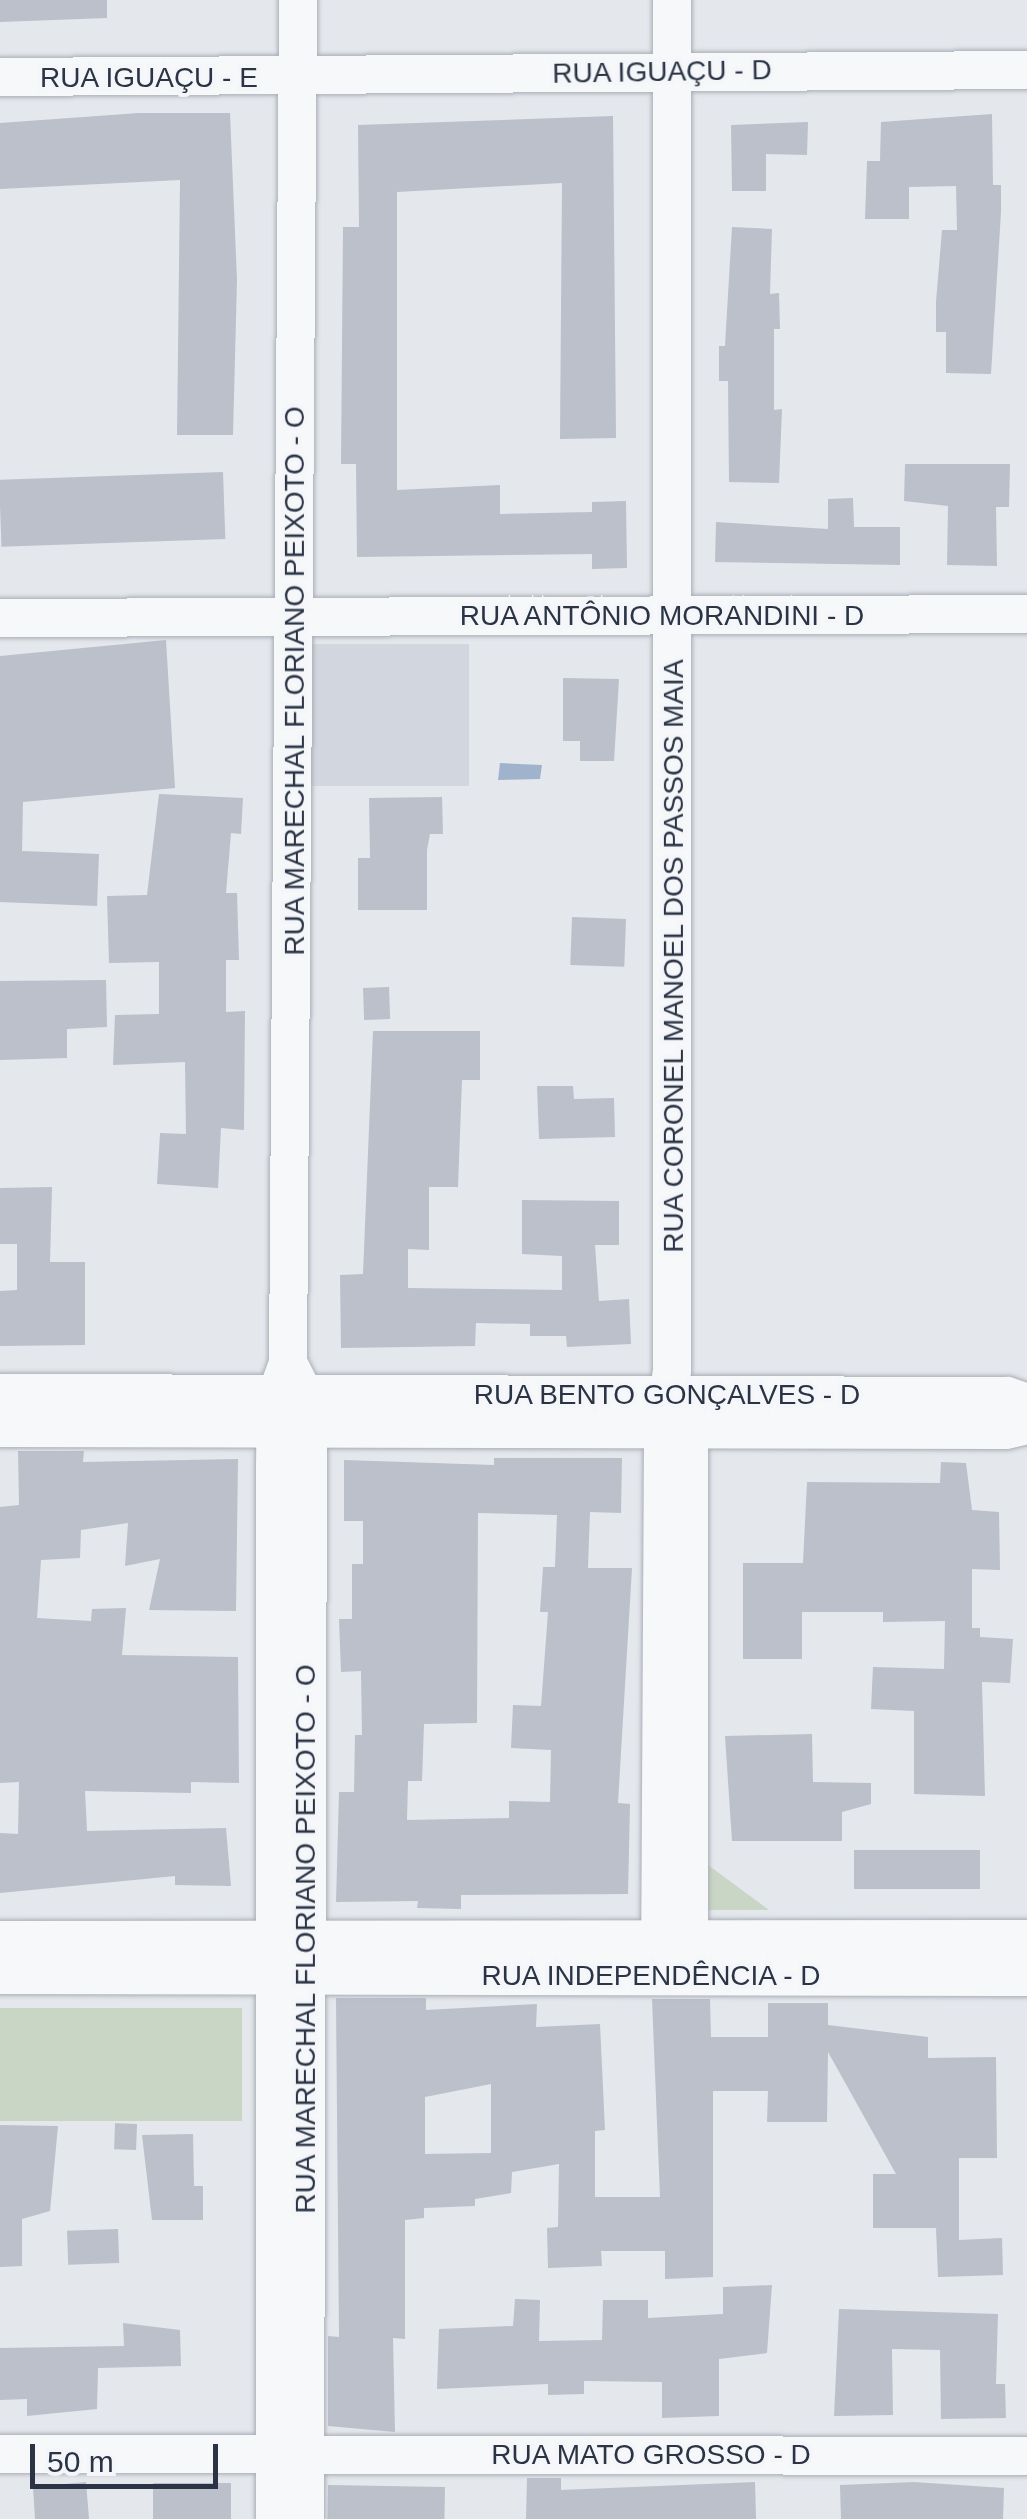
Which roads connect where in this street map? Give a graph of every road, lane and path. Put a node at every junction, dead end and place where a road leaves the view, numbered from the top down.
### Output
1 (298, 0) edge
2 (672, 0) edge
3 (672, 70) junction
4 (1027, 70) edge
5 (0, 76) edge
6 (298, 79) junction
7 (1027, 614) edge
8 (676, 617) junction
9 (0, 618) edge
10 (296, 618) junction
11 (0, 1392) edge
12 (290, 1402) junction
13 (1027, 1404) edge
14 (675, 1405) junction
15 (836, 1413) junction
16 (1027, 1425) edge
17 (0, 1428) edge
18 (0, 1940) edge
19 (1027, 1941) edge
20 (291, 1958) junction
21 (675, 1958) junction
22 (882, 1958) junction
23 (0, 1975) edge
24 (1027, 1976) edge
25 (0, 2454) edge
26 (290, 2454) junction
27 (1027, 2456) edge
28 (275, 2519) edge
29 (306, 2519) edge

1 - 6 street, RUA MARECHAL FLORIANO PEIXOTO - O
2 - 3 street, RUA CORONEL MANOEL DOS PASSOS MAIA
3 - 4 street, RUA IGUAÇU - D
3 - 6 street, RUA IGUAÇU - D
3 - 8 street, RUA CORONEL MANOEL DOS PASSOS MAIA
5 - 6 street, RUA IGUAÇU - E
6 - 10 street, RUA MARECHAL FLORIANO PEIXOTO - O
7 - 8 street, RUA ANTÔNIO MORANDINI - D
8 - 10 street, RUA ANTÔNIO MORANDINI - D
8 - 14 street, RUA CORONEL MANOEL DOS PASSOS MAIA
9 - 10 street, RUA ANTÔNIO MORANDINI - D
10 - 12 street, RUA MARECHAL FLORIANO PEIXOTO - O
11 - 12 street
12 - 14 street, RUA BENTO GONÇALVES - D
12 - 17 street
12 - 20 street, RUA MARECHAL FLORIANO PEIXOTO - O
13 - 15 street, RUA BENTO GONÇALVES - D
14 - 15 street, RUA BENTO GONÇALVES - D
14 - 21 street, RUA CORONEL MANOEL DOS PASSOS MAIA
15 - 16 street, RUA BENTO GONÇALVES - D
18 - 20 street
19 - 22 street, RUA INDEPENDÊNCIA - D
19 - 24 street
20 - 21 street, RUA INDEPENDÊNCIA - D
20 - 23 street
20 - 26 street, RUA MARECHAL FLORIANO PEIXOTO - O
21 - 22 street, RUA INDEPENDÊNCIA - D
22 - 24 street, RUA INDEPENDÊNCIA - D
25 - 26 street, RUA MATO GROSSO - D
26 - 27 street, RUA MATO GROSSO - D
26 - 28 street, RUA MARECHAL FLORIANO PEIXOTO - O
26 - 29 street, RUA MARECHAL FLORIANO PEIXOTO - O

